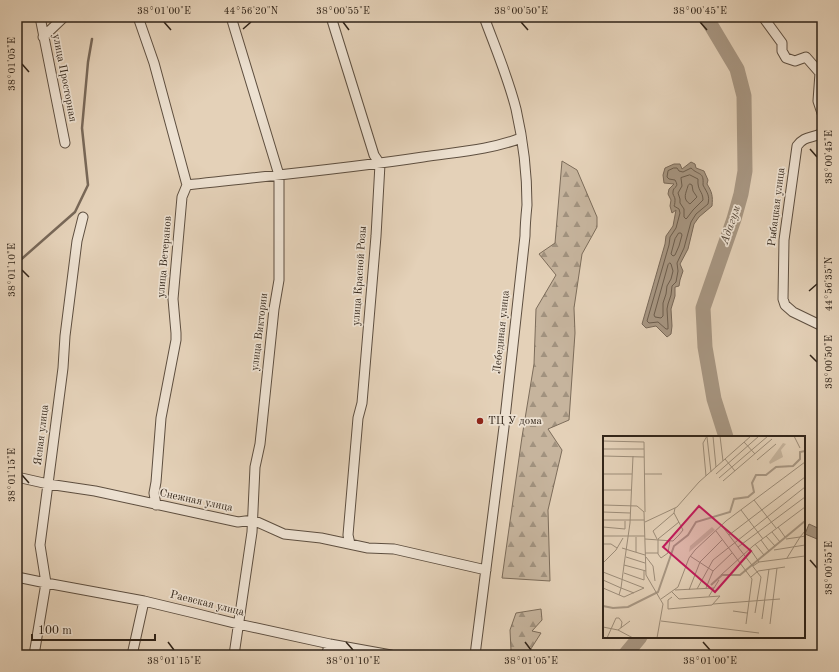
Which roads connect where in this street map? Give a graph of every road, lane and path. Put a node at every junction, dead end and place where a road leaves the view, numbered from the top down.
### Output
1 (40, 17) edge
2 (64, 17) edge
3 (138, 17) edge
4 (231, 17) edge
5 (331, 17) edge
6 (484, 17) edge
7 (763, 17) edge
8 (44, 37) junction
9 (822, 113) edge
10 (822, 133) edge
11 (522, 138) junction
12 (65, 143) dead end
13 (380, 164) junction
14 (280, 175) junction
15 (187, 185) junction
16 (83, 217) dead end
17 (822, 326) edge
18 (17, 477) edge
19 (48, 484) junction
20 (156, 505) junction
21 (253, 520) junction
22 (350, 544) junction
23 (486, 570) junction
24 (17, 577) edge
25 (46, 584) junction
26 (144, 601) junction
27 (238, 624) junction
28 (330, 644) junction
29 (34, 655) edge
30 (132, 655) edge
31 (234, 655) edge
32 (326, 655) edge
33 (391, 655) edge
34 (475, 655) edge

1 - 8 street, улица Просторная
2 - 8 street
3 - 15 street
4 - 14 street, улица Виктории
5 - 13 street, улица Красной Розы
6 - 11 street, Лебединая улица
7 - 9 street
8 - 12 street, улица Просторная
10 - 17 street, Рыбацкая улица
11 - 13 street
11 - 23 street, Лебединая улица
13 - 14 street
13 - 22 street, улица Красной Розы
14 - 15 street
14 - 21 street, улица Виктории
15 - 20 street, улица Ветеранов
16 - 19 street, Ясная улица
18 - 19 street, Снежная улица
19 - 20 street, Снежная улица
19 - 25 street, Ясная улица
20 - 21 street, Снежная улица
21 - 22 street, Снежная улица
21 - 27 street, улица Виктории
22 - 23 street, Снежная улица
23 - 34 street, Лебединая улица
24 - 25 street, Раевская улица
25 - 26 street, Раевская улица
25 - 29 street, Ясная улица
26 - 27 street, Раевская улица
26 - 30 street
27 - 28 street, Раевская улица
27 - 31 street, улица Виктории
28 - 32 street
28 - 33 street, Раевская улица

